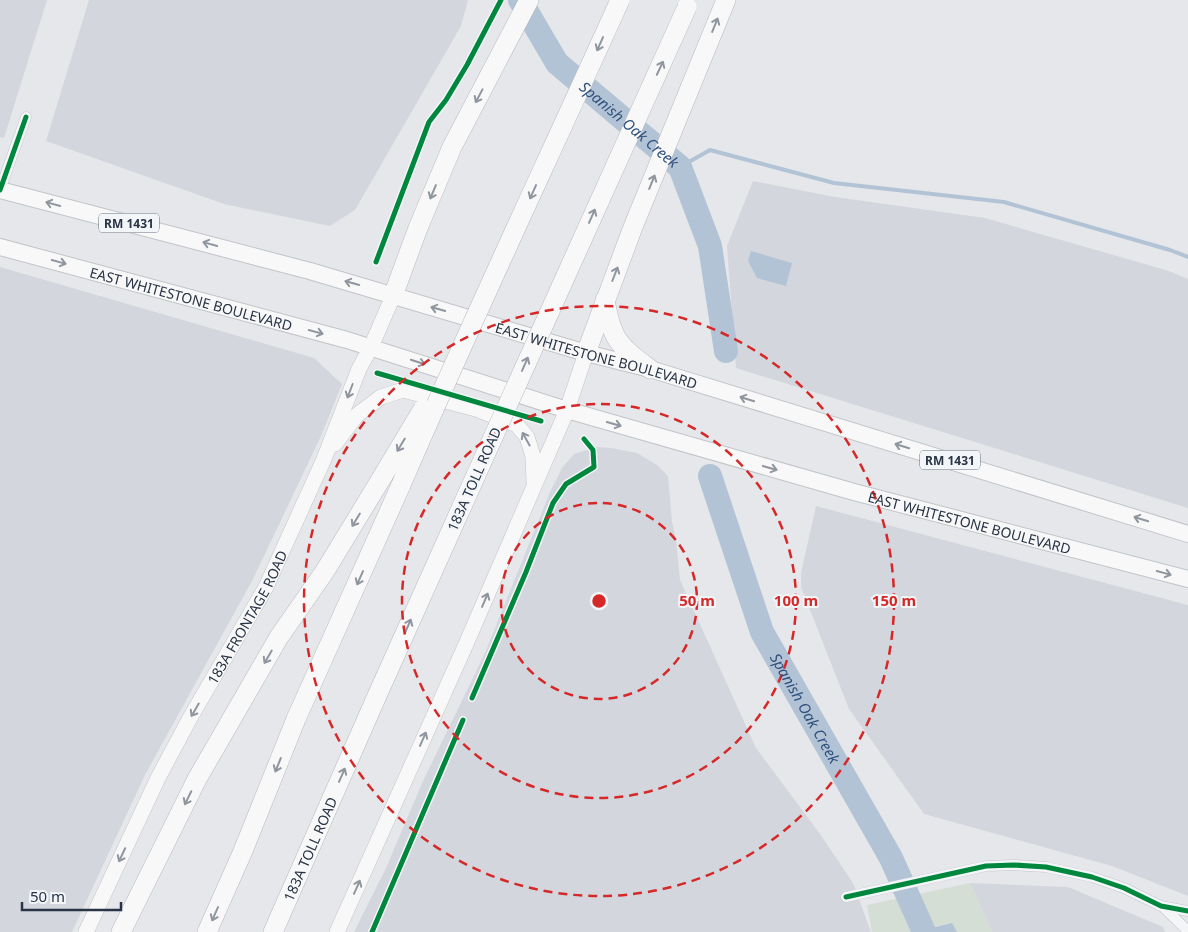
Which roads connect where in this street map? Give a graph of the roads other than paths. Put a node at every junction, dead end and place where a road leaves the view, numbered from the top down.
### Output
1 (529, 0) edge
2 (620, 0) edge
3 (726, 0) edge
4 (689, 3) edge
5 (26, 117) dead end
6 (0, 190) edge
7 (0, 247) edge
8 (393, 296) junction
9 (605, 300) junction
10 (462, 344) junction
11 (371, 347) junction
12 (586, 353) junction
13 (650, 369) junction
14 (567, 410) junction
15 (324, 459) junction
16 (534, 486) junction
17 (1188, 534) edge
18 (1188, 579) edge
19 (846, 896) dead end
20 (1161, 906) junction
21 (1188, 910) edge
22 (1188, 931) edge
23 (86, 932) edge
24 (122, 932) edge
25 (207, 932) edge
26 (273, 932) edge
27 (337, 932) edge

1 -> 8 highway
2 -> 10 highway, bridge
9 -> 3 highway
26 -> 4 highway, 183A TOLL ROAD, bridge
5 - 6 street
8 -> 6 main road, EAST WHITESTONE BOULEVARD / RM 1431
7 -> 11 main road, EAST WHITESTONE BOULEVARD
8 - 11 main road, 183A FRONTAGE ROAD
12 -> 8 main road, EAST WHITESTONE BOULEVARD / RM 1431
9 - 12 highway
9 - 13 highway
10 -> 24 highway, bridge
10 -> 25 highway, bridge
11 -> 14 main road, EAST WHITESTONE BOULEVARD
11 -> 15 main road, 183A FRONTAGE ROAD
12 - 13 main road, EAST WHITESTONE BOULEVARD / RM 1431
12 - 14 main road
17 -> 13 main road, EAST WHITESTONE BOULEVARD / RM 1431
14 - 16 main road
14 -> 18 main road, EAST WHITESTONE BOULEVARD
16 -> 15 main road
15 -> 23 main road, 183A FRONTAGE ROAD
27 -> 16 main road
19 - 20 street
20 - 21 street
20 - 22 street

